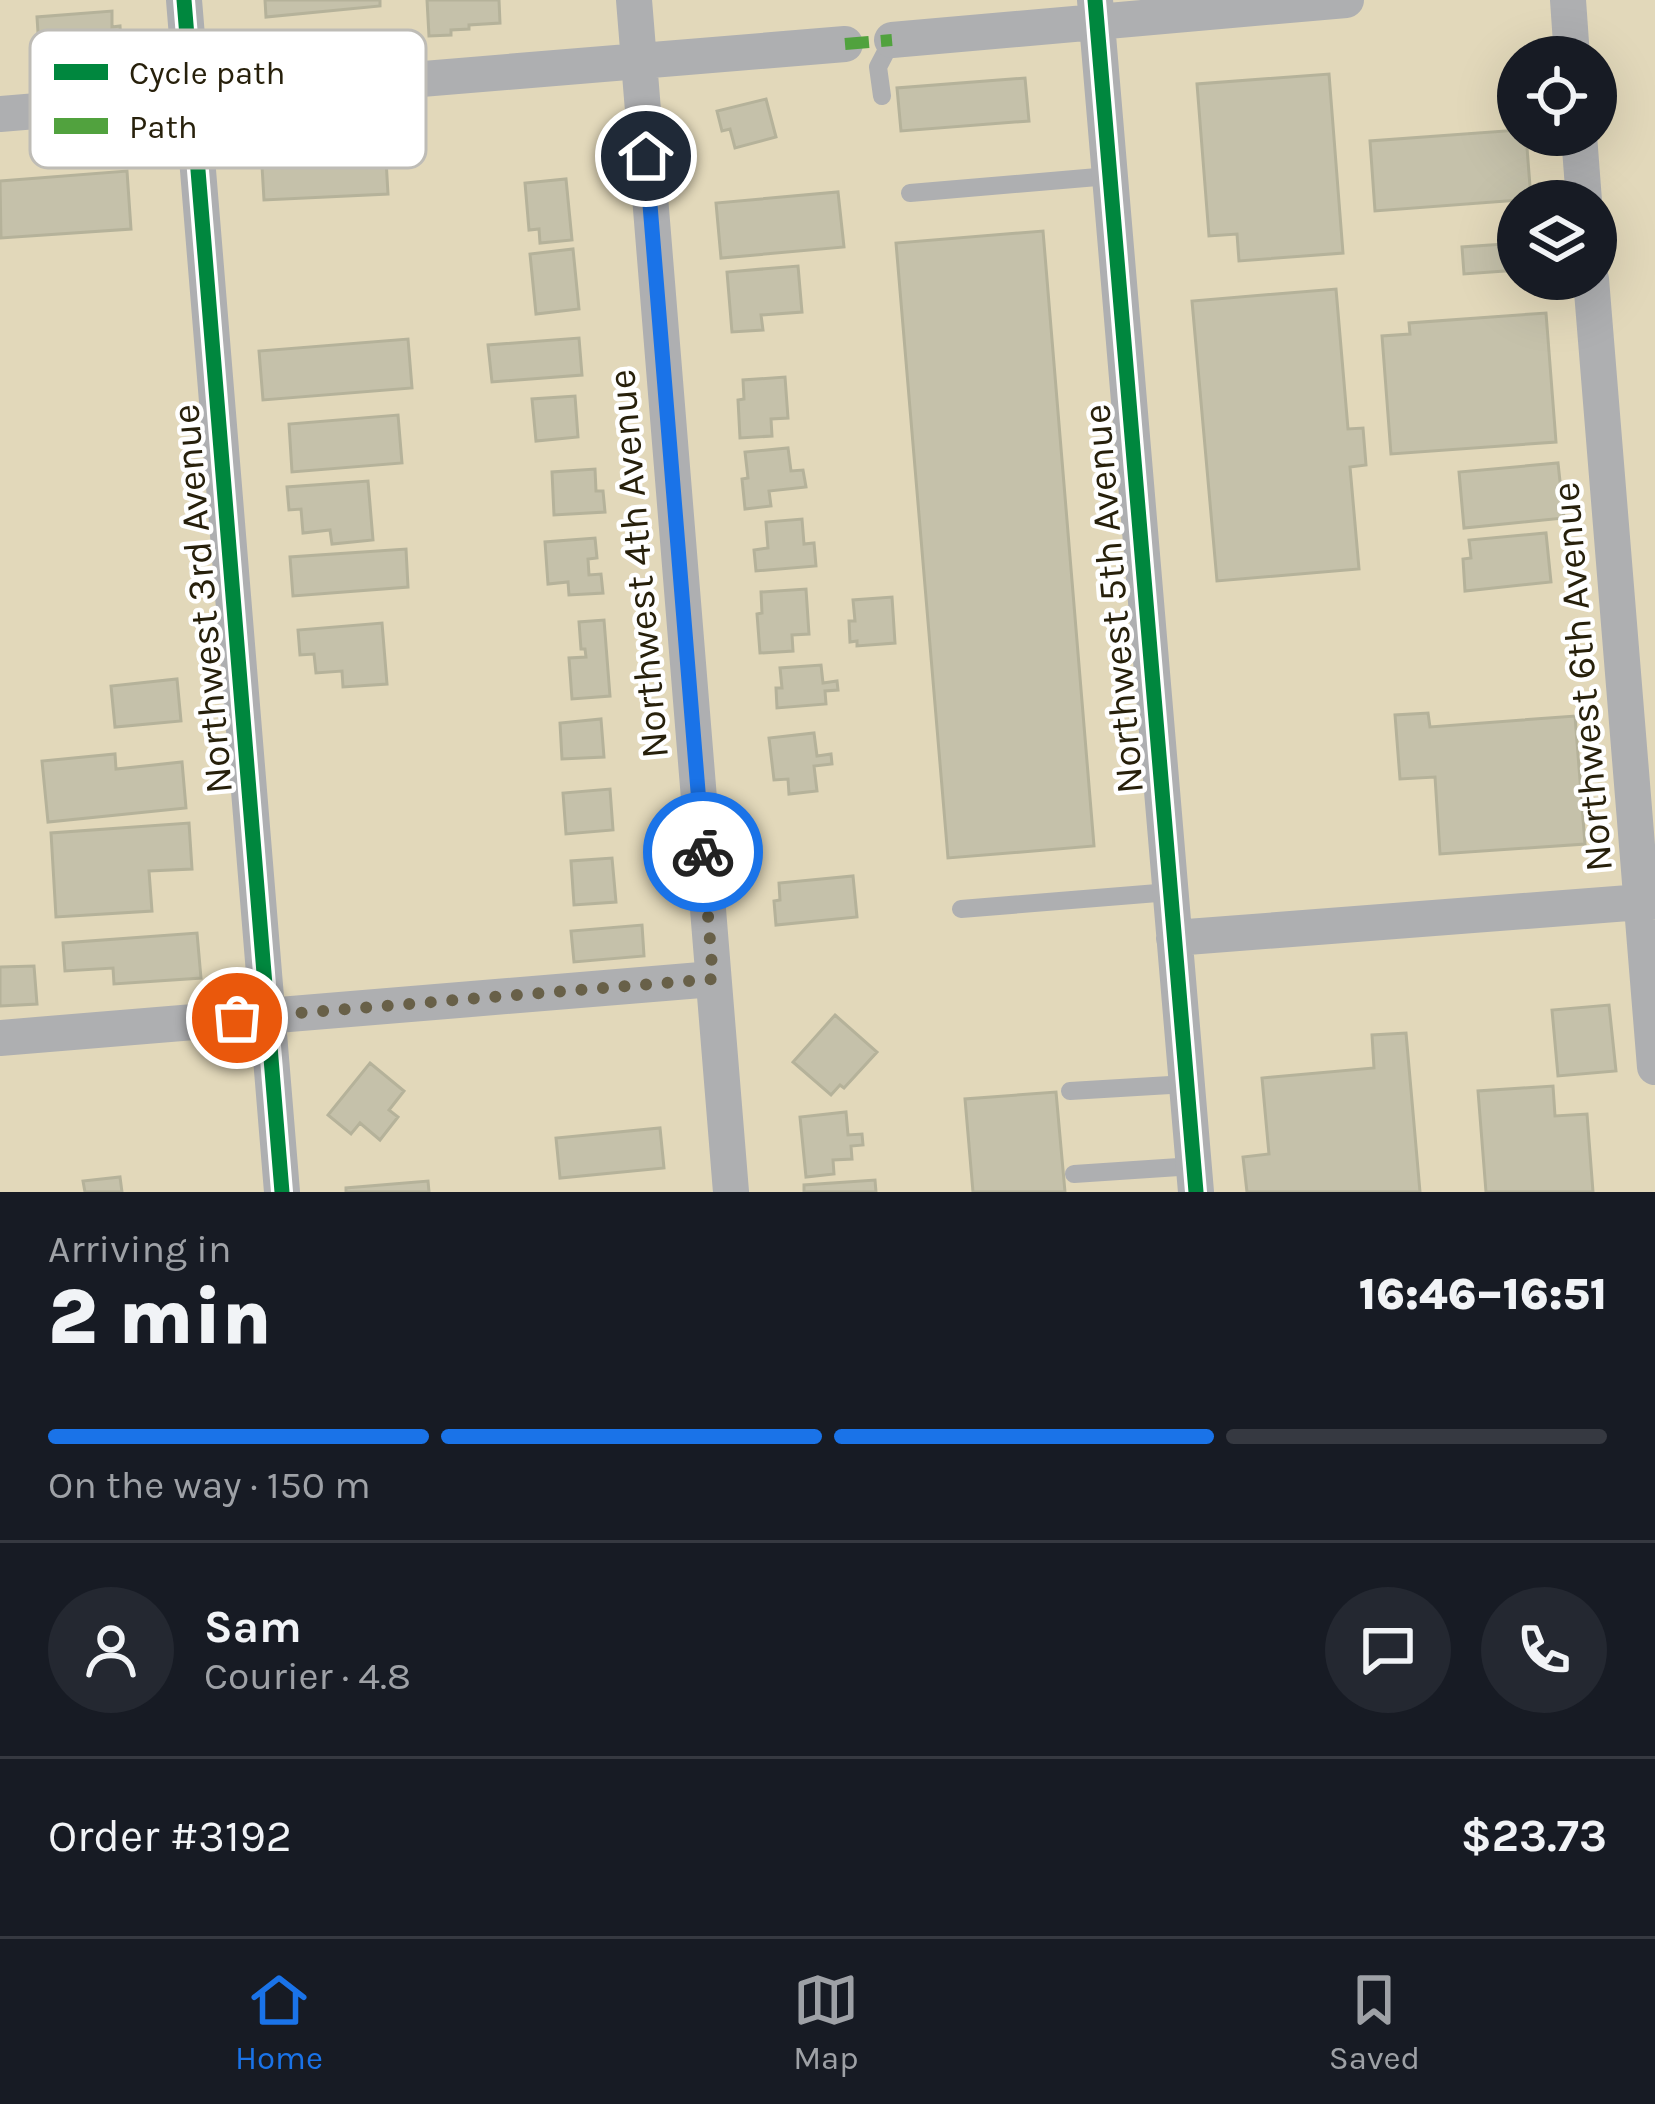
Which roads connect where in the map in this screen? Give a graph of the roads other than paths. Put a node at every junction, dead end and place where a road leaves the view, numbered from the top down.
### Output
1 (184, 0) edge
2 (634, 0) edge
3 (1346, 0) edge
4 (1568, 0) edge
5 (1096, 11) edge
6 (187, 30) edge
7 (1571, 36) edge
8 (892, 40) joint
9 (845, 44) dead end
10 (639, 63) junction
11 (426, 79) edge
12 (882, 96) dead end
13 (30, 111) edge
14 (0, 114) edge
15 (199, 168) edge
16 (1109, 176) junction
17 (910, 193) dead end
18 (1593, 300) edge
19 (1170, 892) junction
20 (1648, 901) edge
21 (961, 909) dead end
22 (1174, 938) junction
23 (713, 979) junction
24 (268, 1016) junction
25 (0, 1038) edge
26 (1655, 1067) edge
27 (1187, 1084) junction
28 (1070, 1091) dead end
29 (1074, 1174) dead end
30 (1195, 1179) edge
31 (282, 1192) edge
32 (731, 1192) edge

1 - 6 street, Northwest 3rd Avenue
2 - 10 street, Northwest 4th Avenue
3 - 5 street
4 - 7 street
5 - 8 street
5 - 16 street, Northwest 5th Avenue
8 - 12 lane
9 - 10 street
10 - 11 street
10 - 23 street, Northwest 4th Avenue
13 - 14 street
15 - 24 street, Northwest 3rd Avenue
16 - 17 lane
16 - 19 street, Northwest 5th Avenue
18 - 20 street, Northwest 6th Avenue
19 - 21 lane
19 - 22 street, Northwest 5th Avenue
20 - 22 street
20 - 26 street, Northwest 6th Avenue
22 - 27 street, Northwest 5th Avenue
23 - 24 street
23 - 32 street, Northwest 4th Avenue
24 - 25 street
24 - 31 street, Northwest 3rd Avenue
27 - 28 lane
27 - 30 street, Northwest 5th Avenue
29 - 30 lane

